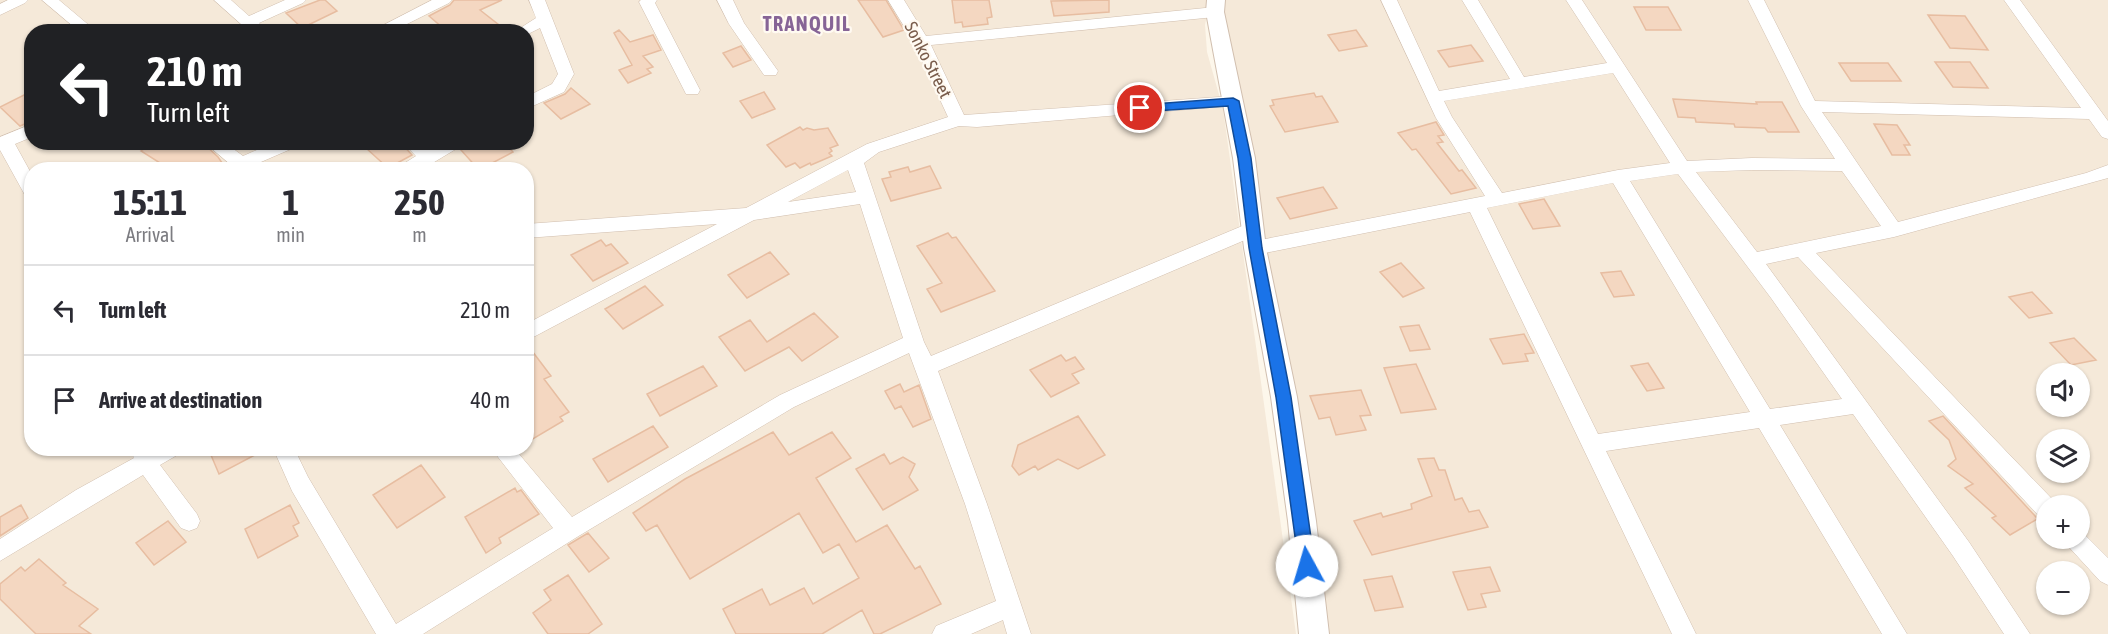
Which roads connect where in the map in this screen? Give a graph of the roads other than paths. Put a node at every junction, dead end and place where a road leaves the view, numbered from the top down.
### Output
1 (20, 0) edge
2 (75, 0) edge
3 (222, 0) edge
4 (298, 0) edge
5 (444, 0) edge
6 (537, 0) edge
7 (649, 0) edge
8 (725, 0) edge
9 (896, 0) edge
10 (1389, 0) edge
11 (1470, 0) edge
12 (1574, 0) edge
13 (1756, 0) edge
14 (2012, 0) edge
15 (55, 4) edge
16 (1215, 6) edge
17 (0, 10) edge
18 (544, 20) junction
19 (247, 23) joint
20 (80, 24) edge
21 (394, 24) edge
22 (534, 25) edge
23 (921, 41) junction
24 (1615, 67) junction
25 (771, 70) dead end
26 (1519, 81) junction
27 (692, 90) dead end
28 (1433, 97) junction
29 (534, 100) edge
30 (1233, 101) junction
31 (1809, 106) junction
32 (2095, 114) junction
33 (958, 120) junction
34 (24, 133) edge
35 (2108, 133) edge
36 (2, 142) edge
37 (223, 150) edge
38 (277, 150) edge
39 (420, 150) edge
40 (441, 150) edge
41 (860, 156) junction
42 (428, 157) junction
43 (238, 162) edge
44 (254, 162) edge
45 (420, 162) edge
46 (1847, 165) junction
47 (1682, 167) junction
48 (2108, 171) edge
49 (1618, 176) junction
50 (24, 179) edge
51 (865, 197) junction
52 (1496, 198) junction
53 (1475, 203) junction
54 (750, 214) junction
55 (534, 230) edge
56 (1894, 230) junction
57 (1254, 238) junction
58 (1803, 251) junction
59 (1753, 260) junction
60 (534, 329) edge
61 (914, 342) junction
62 (926, 368) junction
63 (1858, 405) junction
64 (1765, 419) junction
65 (1592, 444) junction
66 (142, 456) edge
67 (144, 456) edge
68 (287, 456) edge
69 (508, 456) edge
70 (2036, 497) edge
71 (189, 522) dead end
72 (569, 530) junction
73 (2085, 549) edge
74 (0, 550) edge
75 (2108, 574) edge
76 (1010, 606) junction
77 (389, 634) edge
78 (402, 634) edge
79 (944, 634) edge
80 (1019, 634) edge
81 (1314, 634) edge
82 (1684, 634) edge
83 (1895, 634) edge
84 (2018, 634) edge

1 - 17 street
2 - 15 street
3 - 19 street
4 - 19 street
5 - 21 street
6 - 18 street
7 - 27 street
8 - 25 street
9 - 23 street, Sonko Street
10 - 28 street
11 - 26 street
12 - 24 street
13 - 31 street
14 - 32 street
15 - 20 street
16 - 23 street
16 - 30 street
18 - 22 street
18 - 29 street
23 - 33 street, Sonko Street
24 - 26 street
24 - 47 street
26 - 28 street
28 - 52 street
30 - 33 street
30 - 57 street
31 - 32 street
31 - 46 street
32 - 35 street
33 - 41 street
34 - 36 street
36 - 50 street
37 - 43 street
38 - 44 street
39 - 42 street
40 - 42 street
41 - 51 street
41 - 54 street
42 - 45 street
46 - 47 street
46 - 56 street
47 - 49 street
47 - 59 street
48 - 56 street
49 - 52 street
49 - 64 street
51 - 54 street
51 - 61 street
52 - 53 street
53 - 57 street
53 - 65 street
54 - 55 street
54 - 60 street
56 - 58 street
57 - 62 street
57 - 81 street
58 - 59 street
58 - 70 street
59 - 63 street
61 - 62 street
61 - 72 street
62 - 76 street
63 - 64 street
63 - 84 street
64 - 65 street
64 - 83 street
65 - 82 street
66 - 74 street
67 - 71 street
68 - 77 street
69 - 72 street
72 - 78 street
73 - 75 street
76 - 79 street
76 - 80 street

